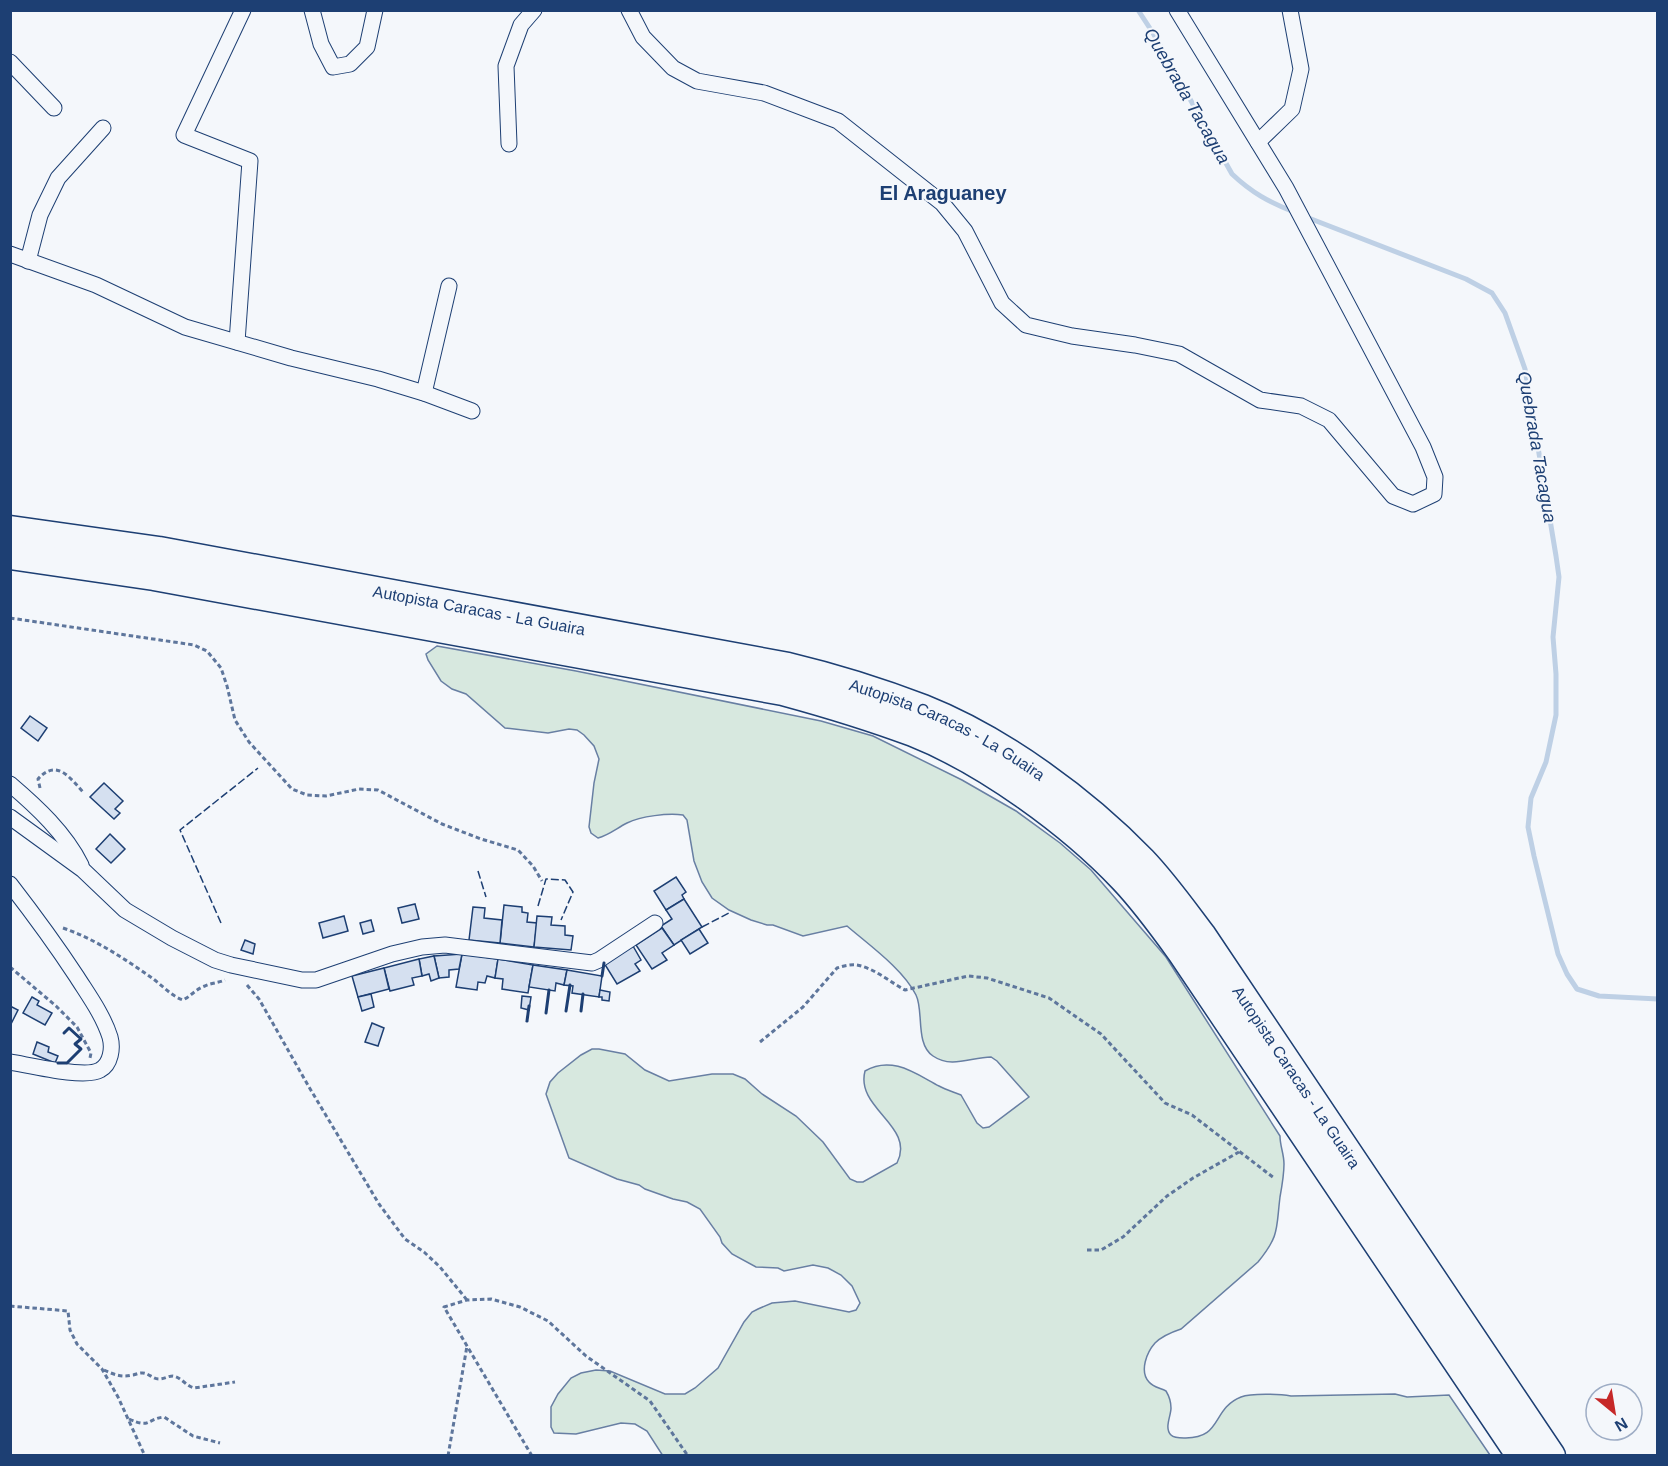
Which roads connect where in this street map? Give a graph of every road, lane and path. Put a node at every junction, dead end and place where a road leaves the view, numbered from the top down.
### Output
1 (243, 10) edge
2 (312, 10) edge
3 (375, 10) edge
4 (534, 10) edge
5 (630, 10) edge
6 (1177, 10) edge
7 (1290, 10) edge
8 (10, 62) edge
9 (54, 108) dead end
10 (103, 128) dead end
11 (1257, 142) junction
12 (509, 144) dead end
13 (10, 254) edge
14 (28, 261) junction
15 (448, 286) dead end
16 (237, 342) junction
17 (424, 393) junction
18 (472, 411) dead end
19 (10, 530) edge
20 (10, 555) edge
21 (10, 618) edge
22 (10, 784) edge
23 (40, 791) dead end
24 (84, 792) dead end
25 (10, 817) edge
26 (82, 870) junction
27 (542, 881) dead end
28 (10, 884) edge
29 (38, 921) junction
30 (655, 923) dead end
31 (10, 967) edge
32 (233, 968) junction
33 (760, 1042) dead end
34 (10, 1062) edge
35 (90, 1073) junction
36 (1239, 1152) junction
37 (1274, 1178) dead end
38 (1087, 1250) dead end
39 (467, 1300) junction
40 (10, 1306) edge
41 (467, 1344) junction
42 (102, 1369) junction
43 (235, 1382) dead end
44 (128, 1418) junction
45 (220, 1443) dead end
46 (146, 1455) edge
47 (448, 1455) edge
48 (532, 1455) edge
49 (688, 1455) edge
50 (1521, 1455) edge
51 (1551, 1455) edge

1 - 16 street
2 - 3 street
4 - 12 street
5 - 11 street
6 - 11 street
7 - 11 street
8 - 9 street
10 - 14 street
13 - 14 street
14 - 16 street
15 - 17 street
16 - 17 street
17 - 18 street
19 - 51 highway, Autopista Caracas - La Guaira
20 - 50 highway, Autopista Caracas - La Guaira
21 - 27 path
22 - 26 street
23 - 24 path
25 - 26 street
26 - 32 street
28 - 29 street
29 - 32 path
29 - 35 street
30 - 32 street
31 - 35 path
32 - 39 path
33 - 36 path
34 - 35 street
36 - 37 path
36 - 38 path
39 - 41 path
39 - 49 path
40 - 42 path
41 - 47 path
41 - 48 path
42 - 43 path
42 - 44 path
44 - 45 path
44 - 46 path

